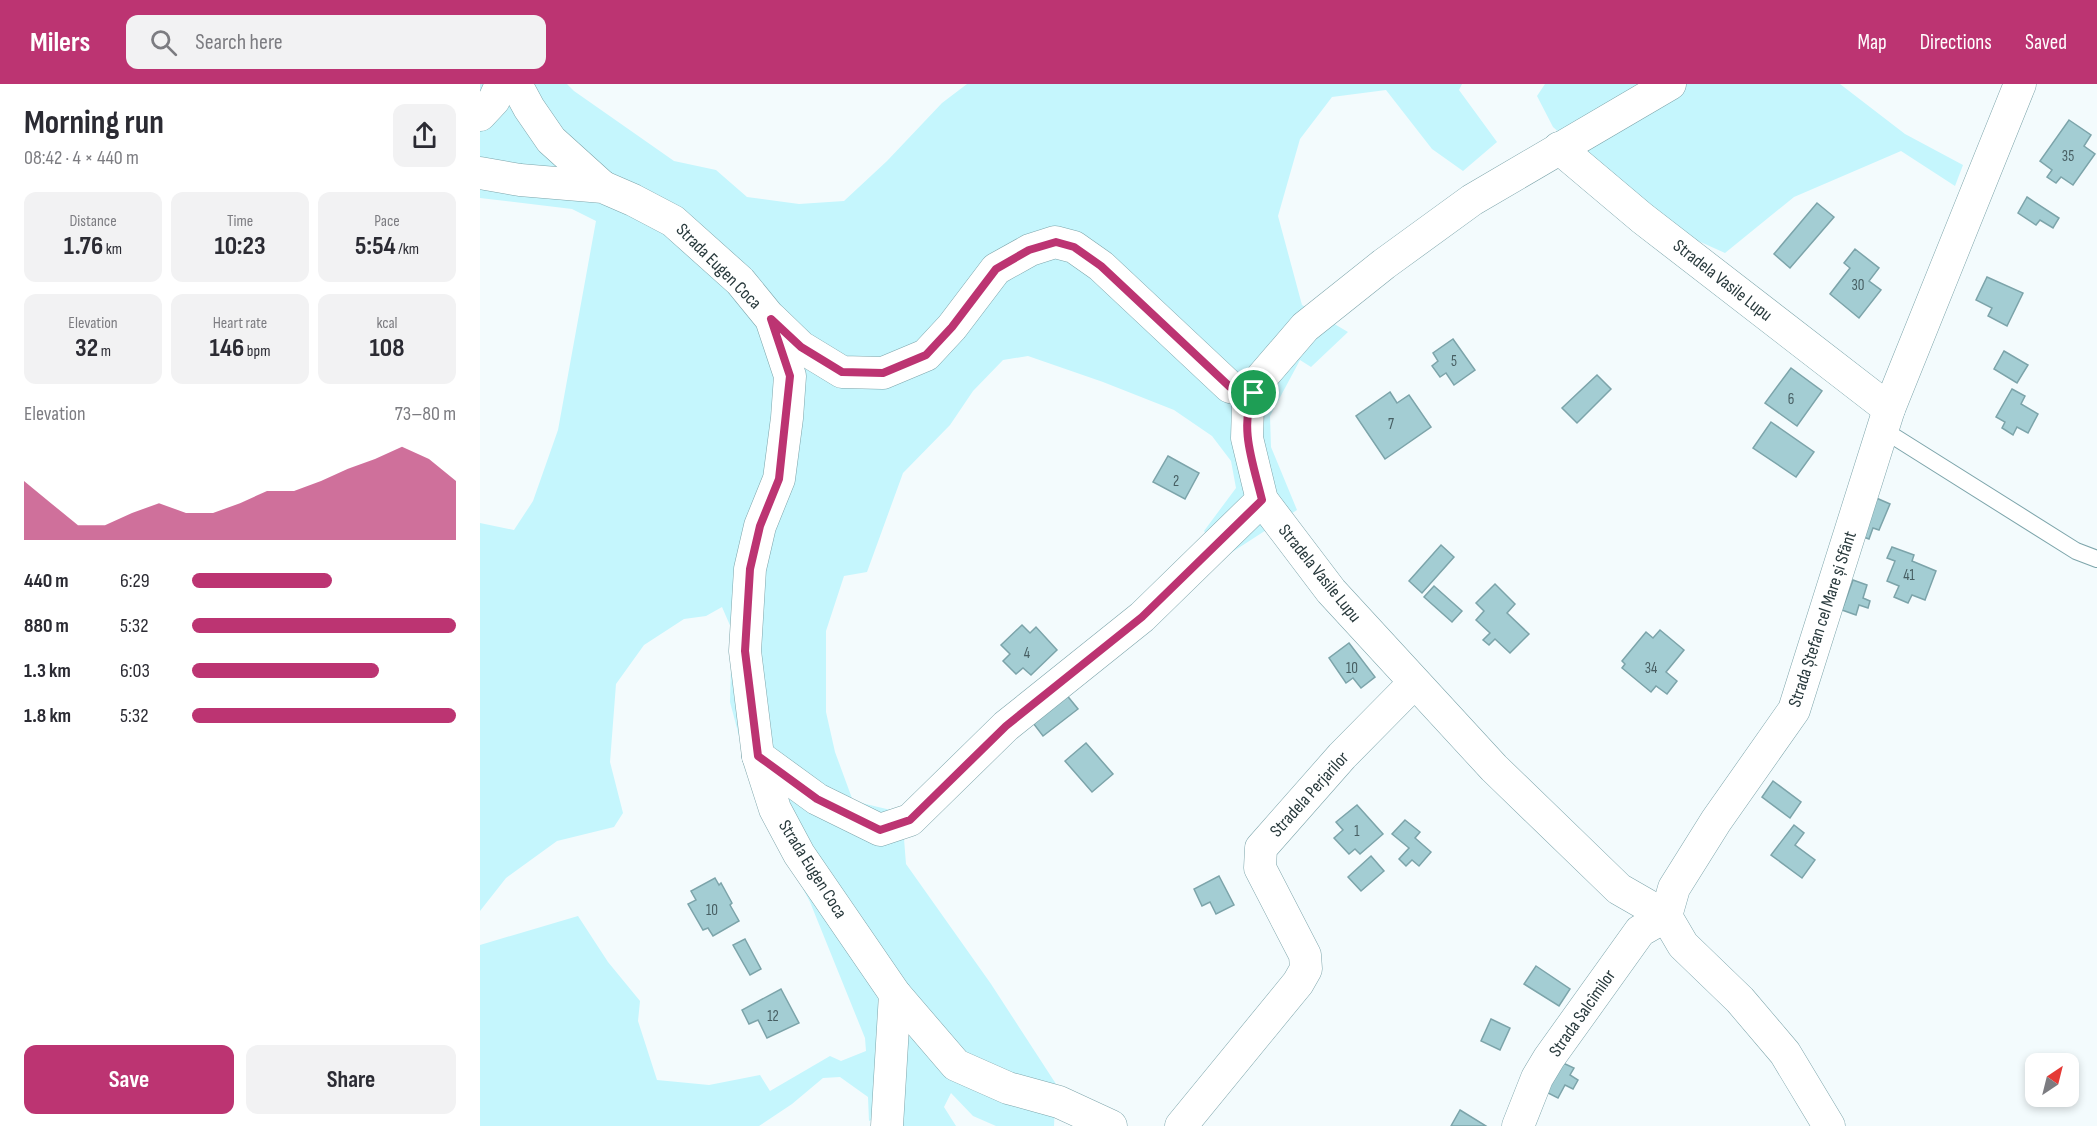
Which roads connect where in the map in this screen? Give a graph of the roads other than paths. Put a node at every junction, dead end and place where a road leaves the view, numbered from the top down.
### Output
1 (501, 84) edge
2 (516, 84) edge
3 (1670, 84) edge
4 (2020, 84) edge
5 (480, 115) edge
6 (1559, 148) junction
7 (480, 173) edge
8 (603, 187) junction
9 (771, 319) junction
10 (1254, 393) junction
11 (1886, 419) junction
12 (1262, 500) junction
13 (2097, 559) edge
14 (1414, 682) junction
15 (758, 756) junction
16 (1666, 916) junction
17 (894, 994) junction
18 (887, 1126) edge
19 (1111, 1126) edge
20 (1181, 1126) edge
21 (1518, 1126) edge
22 (1829, 1126) edge

1 - 5 street
2 - 8 street
3 - 6 street, Stradela Vasile Lupu
4 - 11 street, Strada Ștefan cel Mare și Sfânt
6 - 10 street, Stradela Vasile Lupu
6 - 11 street, Stradela Vasile Lupu
7 - 8 street, Strada Eugen Coca
8 - 9 street, Strada Eugen Coca
9 - 10 street
9 - 15 street, Strada Eugen Coca
10 - 12 street, Stradela Vasile Lupu
11 - 13 lane
11 - 16 street, Strada Ștefan cel Mare și Sfânt
12 - 14 street, Stradela Vasile Lupu
12 - 15 street
14 - 16 street, Stradela Vasile Lupu
14 - 20 street, Stradela Perjarilor
15 - 17 street, Strada Eugen Coca
16 - 21 street, Strada Salcîmilor
16 - 22 street
17 - 18 street
17 - 19 street, Strada Eugen Coca

